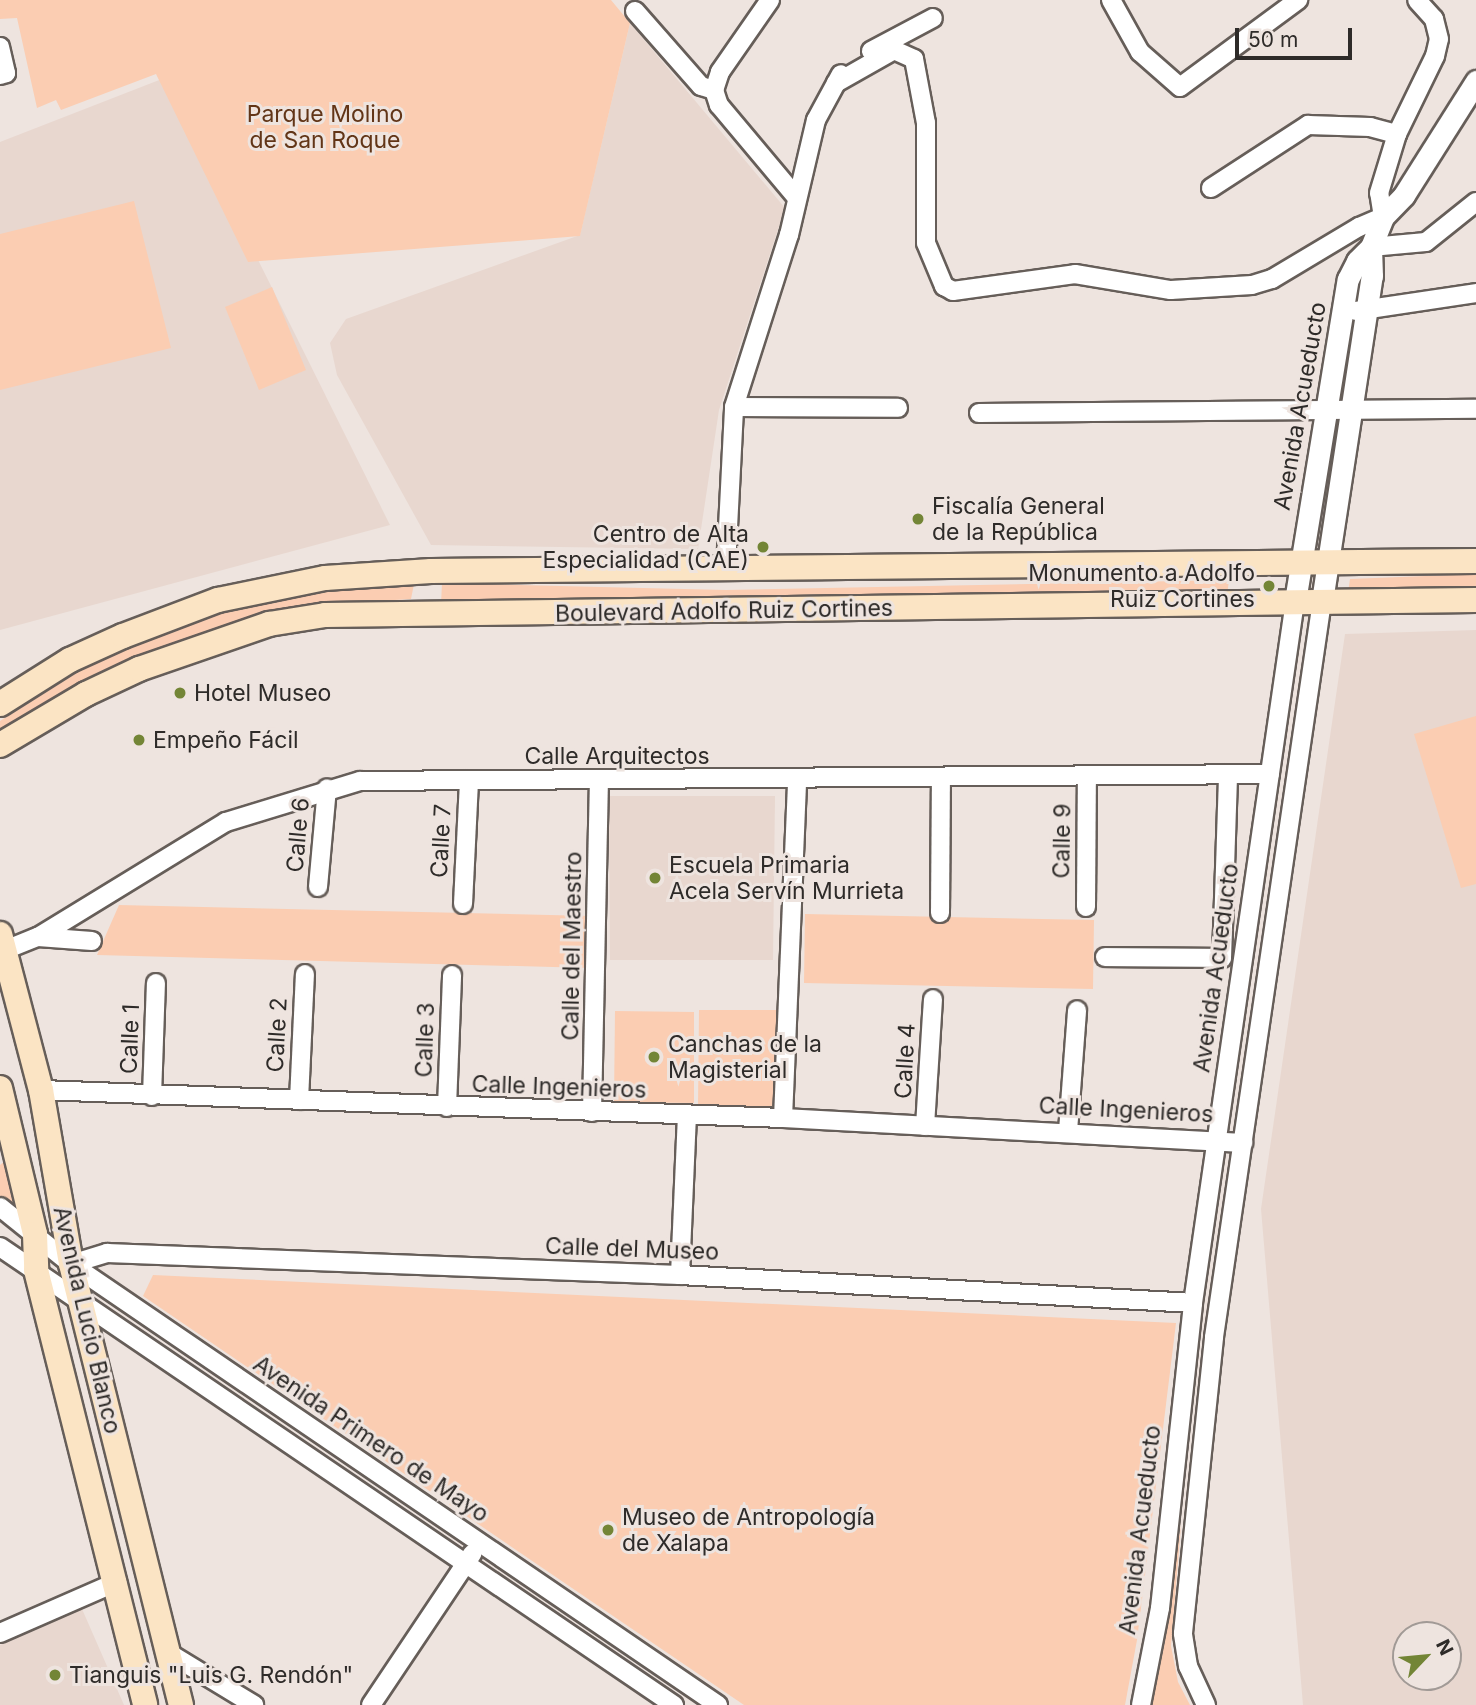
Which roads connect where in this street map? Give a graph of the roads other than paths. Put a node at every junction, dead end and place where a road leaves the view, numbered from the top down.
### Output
1 (769, 0) edge
2 (1111, 0) edge
3 (1298, 0) edge
4 (1416, 0) edge
5 (638, 6) edge
6 (933, 18) dead end
7 (0, 47) edge
8 (3, 74) edge
9 (1476, 81) edge
10 (836, 83) junction
11 (708, 88) junction
12 (1397, 134) junction
13 (1211, 188) dead end
14 (797, 198) junction
15 (1476, 202) edge
16 (1383, 218) junction
17 (1371, 247) junction
18 (1476, 293) edge
19 (1366, 311) junction
20 (1342, 313) junction
21 (734, 407) junction
22 (898, 408) dead end
23 (1325, 408) junction
24 (1350, 408) junction
25 (1476, 409) edge
26 (979, 413) dead end
27 (1476, 561) edge
28 (1300, 562) junction
29 (1328, 562) junction
30 (726, 567) junction
31 (1476, 600) edge
32 (1294, 601) junction
33 (1322, 601) junction
34 (0, 704) edge
35 (0, 745) edge
36 (1228, 774) junction
37 (1270, 774) junction
38 (1087, 776) junction
39 (941, 779) junction
40 (469, 780) junction
41 (599, 780) junction
42 (797, 780) junction
43 (327, 788) junction
44 (318, 887) dead end
45 (463, 904) dead end
46 (1086, 907) dead end
47 (940, 914) dead end
48 (38, 937) junction
49 (92, 941) dead end
50 (3, 942) edge
51 (1105, 957) dead end
52 (305, 974) dead end
53 (452, 975) dead end
54 (156, 983) dead end
55 (933, 999) dead end
56 (1077, 1010) dead end
57 (0, 1088) edge
58 (41, 1090) junction
59 (152, 1096) junction
60 (299, 1100) junction
61 (447, 1107) junction
62 (592, 1112) junction
63 (687, 1117) junction
64 (783, 1118) junction
65 (925, 1126) junction
66 (1068, 1131) junction
67 (1218, 1139) junction
68 (1243, 1143) junction
69 (7, 1149) edge
70 (0, 1207) edge
71 (35, 1234) junction
72 (1, 1248) edge
73 (71, 1264) junction
74 (36, 1270) junction
75 (680, 1275) junction
76 (79, 1298) junction
77 (1193, 1303) junction
78 (1189, 1334) junction
79 (1214, 1337) junction
80 (1170, 1514) junction
81 (1196, 1517) junction
82 (479, 1542) junction
83 (466, 1563) junction
84 (117, 1582) junction
85 (0, 1633) edge
86 (167, 1652) junction
87 (145, 1705) edge
88 (181, 1705) edge
89 (254, 1705) edge
90 (371, 1705) edge
91 (674, 1705) edge
92 (718, 1705) edge
93 (1141, 1705) edge
94 (1206, 1705) edge

1 - 11 street
2 - 3 street
4 - 12 street
5 - 11 street
6 - 10 street
7 - 8 street
9 - 16 street, Avenida Acueducto
10 - 14 street
10 - 16 street
11 - 14 street
12 - 13 street
12 - 16 street
14 - 21 street
15 - 17 street
16 - 17 street, Avenida Acueducto
17 - 19 street, Avenida Acueducto
17 - 20 street, Avenida Acueducto
18 - 19 street
19 - 20 street
19 - 24 street, Avenida Acueducto
20 - 23 street, Avenida Acueducto
21 - 22 street
21 - 30 street
23 - 24 street
23 - 26 street
23 - 28 street, Avenida Acueducto
24 - 25 street
24 - 29 street, Avenida Acueducto
27 - 29 main road, Boulevard Adolfo Ruiz Cortines
28 - 29 main road, Boulevard Adolfo Ruiz Cortines
28 - 30 main road, Boulevard Adolfo Ruiz Cortines
28 - 32 street, Avenida Acueducto
29 - 33 street, Avenida Acueducto
30 - 34 main road, Boulevard Adolfo Ruiz Cortines
31 - 33 main road, Boulevard Adolfo Ruiz Cortines
32 - 33 main road, Boulevard Adolfo Ruiz Cortines
32 - 35 main road, Boulevard Adolfo Ruiz Cortines
32 - 37 street, Avenida Acueducto
33 - 68 street, Avenida Acueducto
36 - 37 street, Calle Arquitectos
36 - 38 street, Calle Arquitectos
36 - 51 street
37 - 67 street, Avenida Acueducto
38 - 39 street, Calle Arquitectos
38 - 46 street, Calle 9
39 - 42 street, Calle Arquitectos
39 - 47 street
40 - 41 street, Calle Arquitectos
40 - 43 street, Calle Arquitectos
40 - 45 street, Calle 7
41 - 42 street, Calle Arquitectos
41 - 62 street, Calle del Maestro
42 - 64 street
43 - 44 street, Calle 6
43 - 48 street, Calle Arquitectos
48 - 49 street
48 - 50 street, Calle Arquitectos
50 - 58 main road, Avenida Lucio Blanco
52 - 60 street, Calle 2
53 - 61 street, Calle 3
54 - 59 street, Calle 1
55 - 65 street, Calle 4
56 - 66 street
57 - 69 main road, Avenida Lucio Blanco
58 - 59 street, Calle Ingenieros
58 - 73 main road, Avenida Lucio Blanco
59 - 60 street, Calle Ingenieros
60 - 61 street, Calle Ingenieros
61 - 62 street, Calle Ingenieros
62 - 63 street, Calle Ingenieros
63 - 64 street, Calle Ingenieros
63 - 75 street
64 - 65 street, Calle Ingenieros
65 - 66 street, Calle Ingenieros
66 - 67 street, Calle Ingenieros
67 - 68 street, Calle Ingenieros
67 - 77 street, Avenida Acueducto
68 - 79 street, Avenida Acueducto
69 - 71 main road, Avenida Lucio Blanco
70 - 71 street, Avenida Primero de Mayo
71 - 73 street, Avenida Primero de Mayo
71 - 74 main road, Avenida Lucio Blanco
72 - 74 street, Avenida Primero de Mayo
73 - 75 street, Calle del Museo
73 - 76 main road, Avenida Lucio Blanco
73 - 82 street, Avenida Primero de Mayo
74 - 76 street, Avenida Primero de Mayo
74 - 84 main road, Avenida Lucio Blanco
75 - 77 street, Calle del Museo
76 - 83 street, Avenida Primero de Mayo
76 - 86 main road, Avenida Lucio Blanco
77 - 78 street, Avenida Acueducto
78 - 79 street
78 - 80 street, Avenida Acueducto
79 - 81 street, Avenida Acueducto
80 - 81 street
80 - 93 street, Avenida Acueducto
81 - 94 street, Avenida Acueducto
82 - 83 street
82 - 92 street, Avenida Primero de Mayo
83 - 90 street
83 - 91 street, Avenida Primero de Mayo
84 - 85 street
84 - 87 main road, Avenida Lucio Blanco
86 - 88 main road, Avenida Lucio Blanco
86 - 89 street

